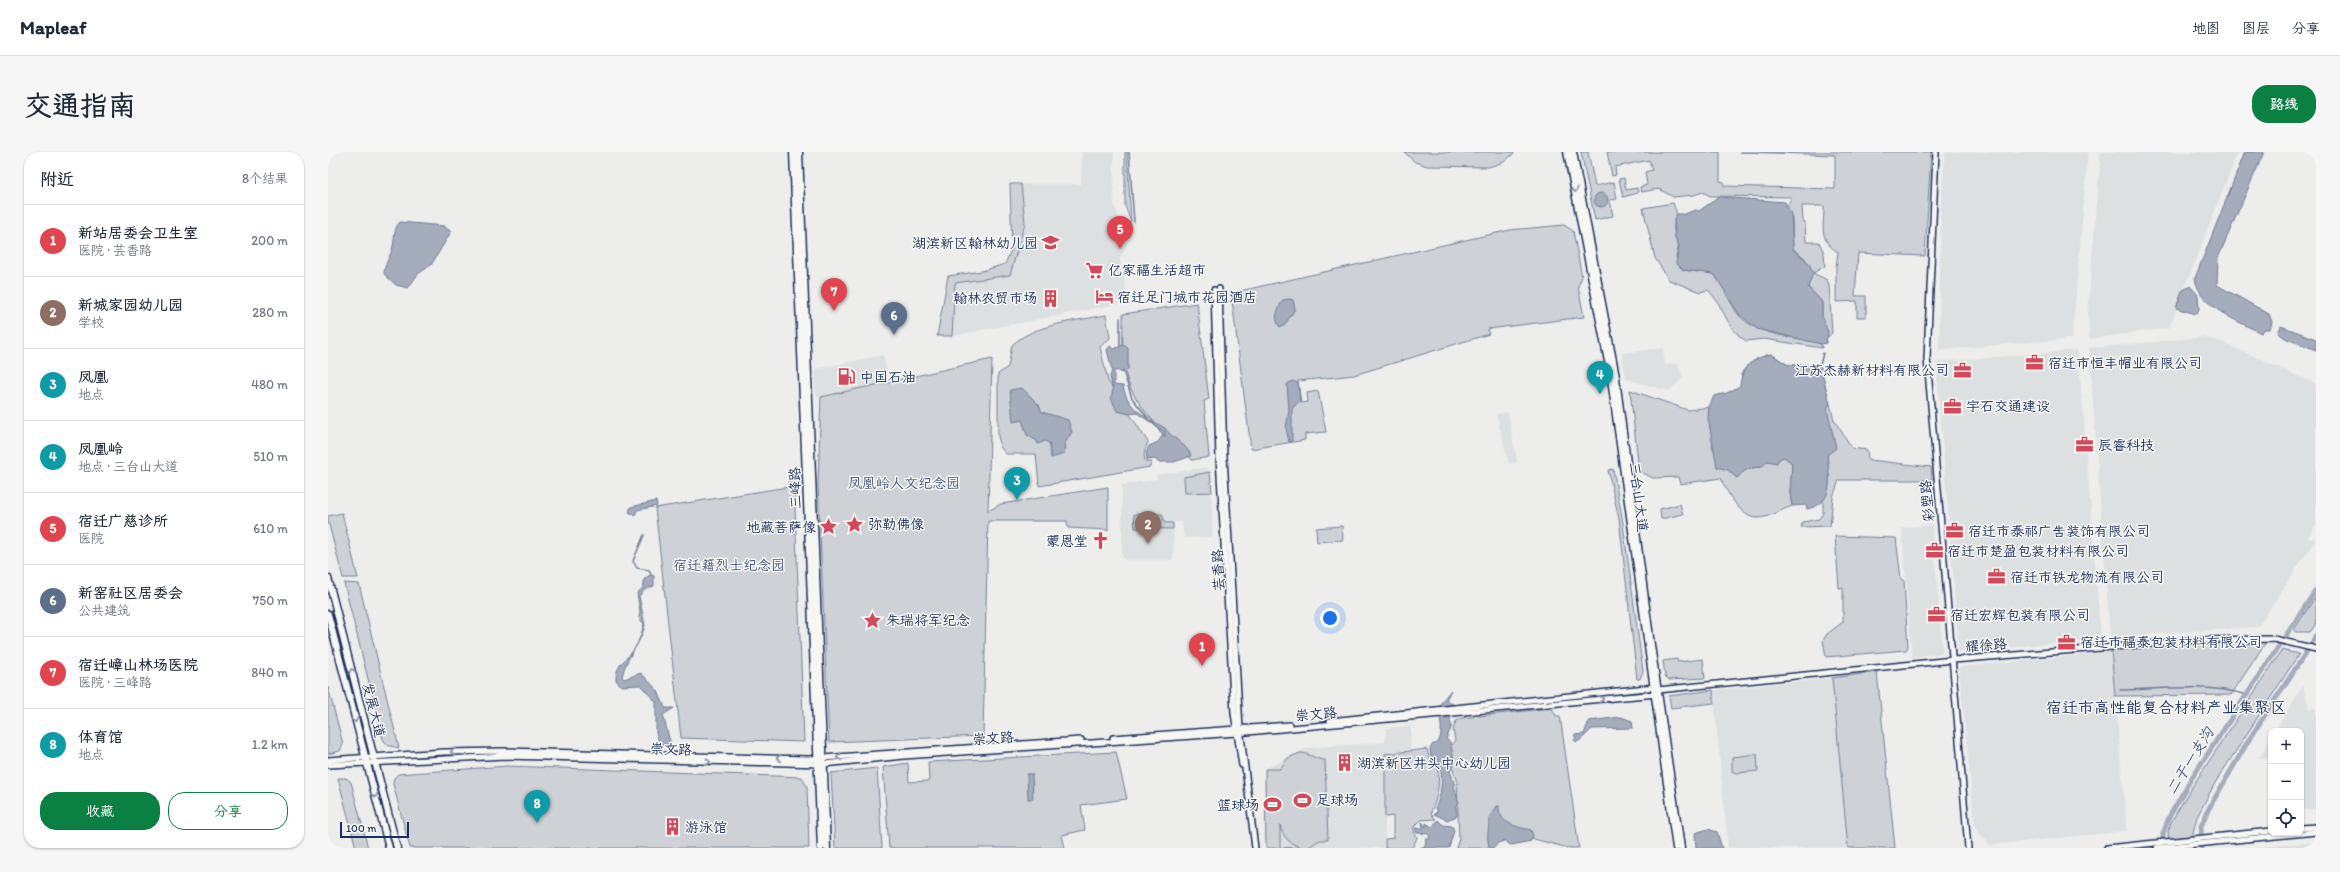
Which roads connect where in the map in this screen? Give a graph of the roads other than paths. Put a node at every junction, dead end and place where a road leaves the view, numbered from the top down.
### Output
1 (793, 152) edge
2 (798, 152) edge
3 (1566, 152) edge
4 (1573, 152) edge
5 (1936, 152) edge
6 (1216, 289) dead end
7 (328, 578) edge
8 (328, 614) edge
9 (2316, 649) edge
10 (1953, 660) junction
11 (1656, 691) junction
12 (1238, 730) junction
13 (328, 760) edge
14 (375, 760) junction
15 (366, 761) junction
16 (820, 761) junction
17 (328, 766) edge
18 (2316, 827) edge
19 (2304, 828) edge
20 (2268, 831) edge
21 (2316, 832) edge
22 (2215, 840) junction
23 (2156, 846) edge
24 (389, 848) edge
25 (398, 848) edge
26 (821, 848) edge
27 (827, 848) edge
28 (1254, 848) edge
29 (1676, 848) edge
30 (1681, 848) edge
31 (1968, 848) edge
32 (2107, 848) edge

1 - 16 main road, 三峰路
2 - 16 main road, 三峰路
3 -> 11 main road, 三台山大道
4 - 11 main road, 三台山大道
5 - 10 street, 彩塑路
6 - 12 street, 芸香路
14 -> 7 main road, 发展大道
8 -> 15 main road, 发展大道
9 - 10 street, 耀徐路
10 - 11 street, 耀徐路
10 - 31 street, 彩塑路
11 - 12 street, 崇文路
11 - 29 main road, 三台山大道
11 - 30 main road, 三台山大道
12 - 16 street, 崇文路
12 - 28 street, 芸香路
13 - 15 street, 崇文路
14 - 15 street, 崇文路
14 - 16 street, 崇文路
14 - 25 main road, 发展大道
15 - 17 street, 崇文路
15 -> 24 main road, 发展大道
16 - 26 main road, 三峰路
16 - 27 main road, 三峰路
18 - 19 street
20 - 22 street
21 - 22 street
22 - 23 street
23 - 32 street

